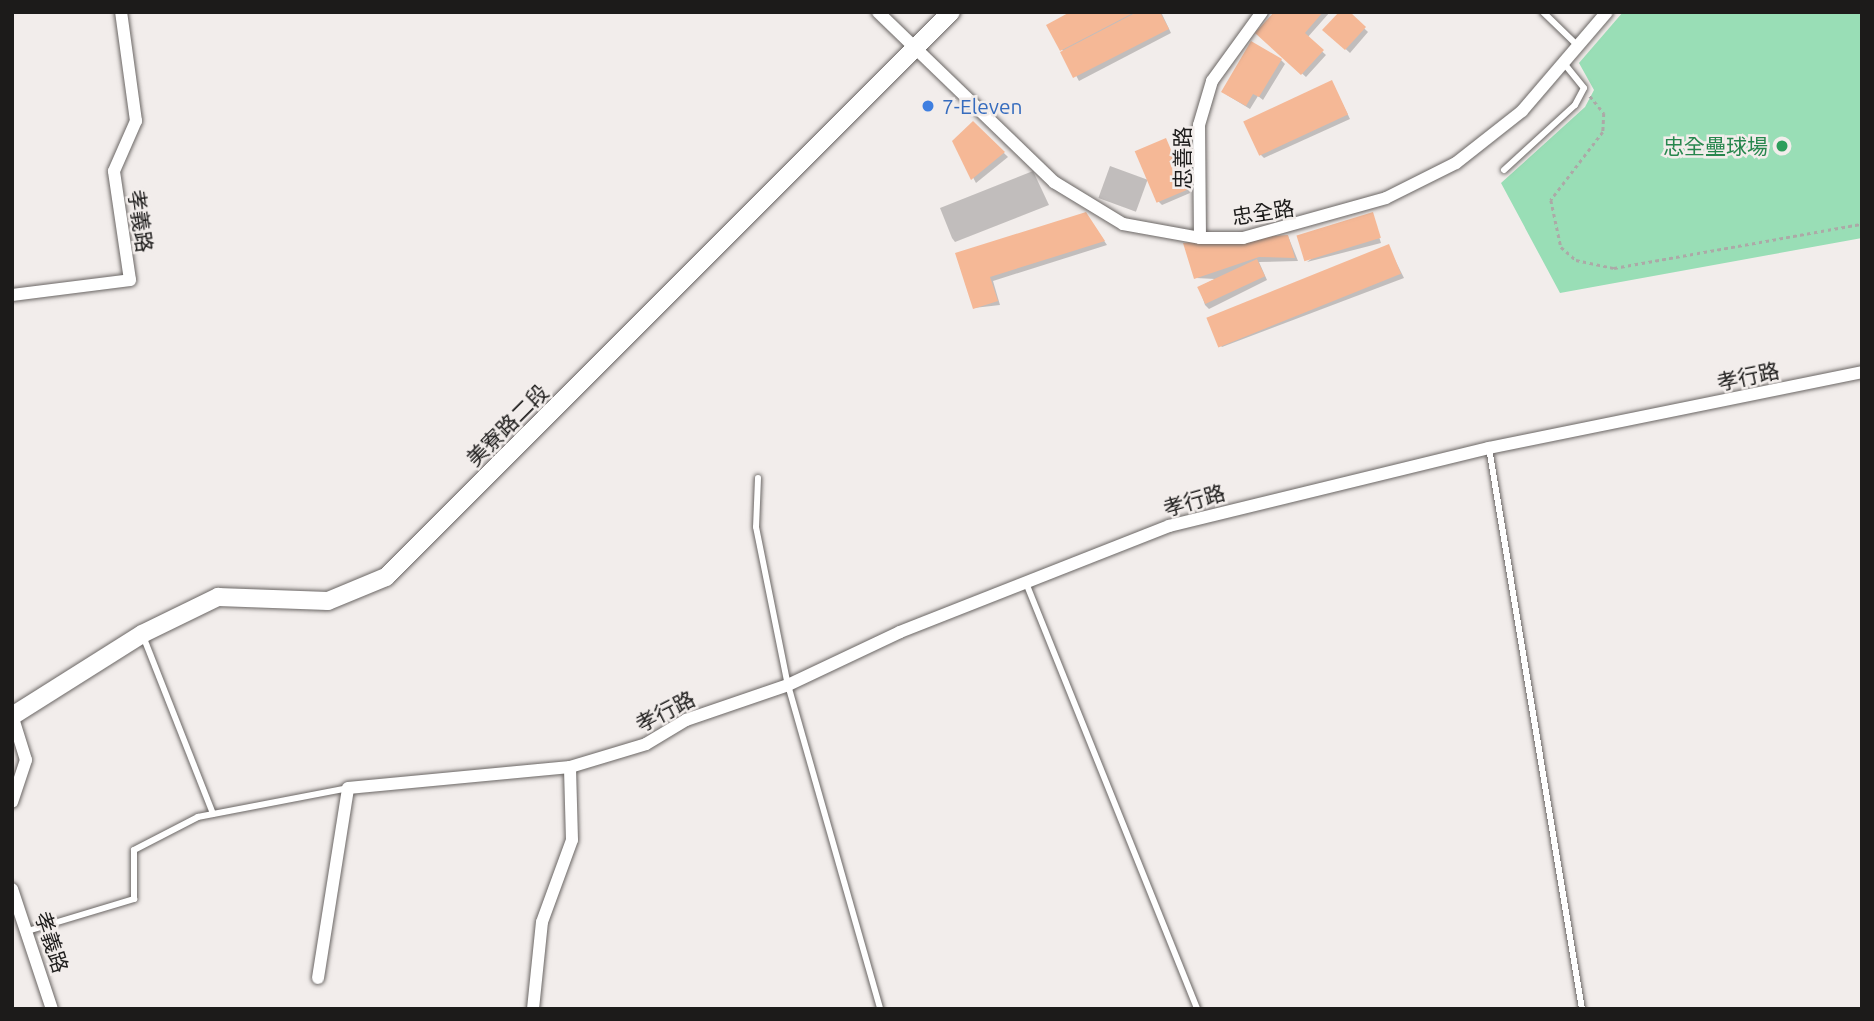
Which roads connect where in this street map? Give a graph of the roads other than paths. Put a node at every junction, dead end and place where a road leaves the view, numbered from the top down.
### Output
1 (121, 12) edge
2 (878, 12) edge
3 (951, 12) edge
4 (1262, 12) edge
5 (1543, 12) edge
6 (1607, 12) edge
7 (1578, 46) junction
8 (915, 49) junction
9 (1566, 66) junction
10 (1504, 170) dead end
11 (1199, 238) junction
12 (12, 295) edge
13 (1862, 372) edge
14 (1489, 449) junction
15 (758, 478) dead end
16 (1026, 583) junction
17 (142, 634) junction
18 (788, 685) junction
19 (12, 715) edge
20 (569, 767) junction
21 (348, 788) junction
22 (12, 802) edge
23 (213, 814) junction
24 (12, 889) edge
25 (31, 930) junction
26 (318, 978) dead end
27 (52, 1009) edge
28 (533, 1009) edge
29 (880, 1009) edge
30 (1197, 1009) edge
31 (1582, 1009) edge

1 - 12 street, 孝義路
2 - 8 street, 忠全路
3 - 8 street, 美寮路二段
4 - 11 street, 忠善路
5 - 7 lane
6 - 7 street, 忠全路
7 - 9 street, 忠全路
8 - 11 street, 忠全路
8 - 17 street, 美寮路二段
9 - 10 lane
9 - 11 street, 忠全路
13 - 14 street, 孝行路
14 - 16 street, 孝行路
14 - 31 lane
15 - 18 lane
16 - 18 street, 孝行路
16 - 30 lane
17 - 19 street, 美寮路二段
17 - 23 lane
18 - 20 street, 孝行路
18 - 29 lane
19 - 22 street
20 - 21 street, 孝行路
20 - 28 street
21 - 23 lane
21 - 26 street
23 - 25 lane
24 - 25 street, 孝義路
25 - 27 street, 孝義路

